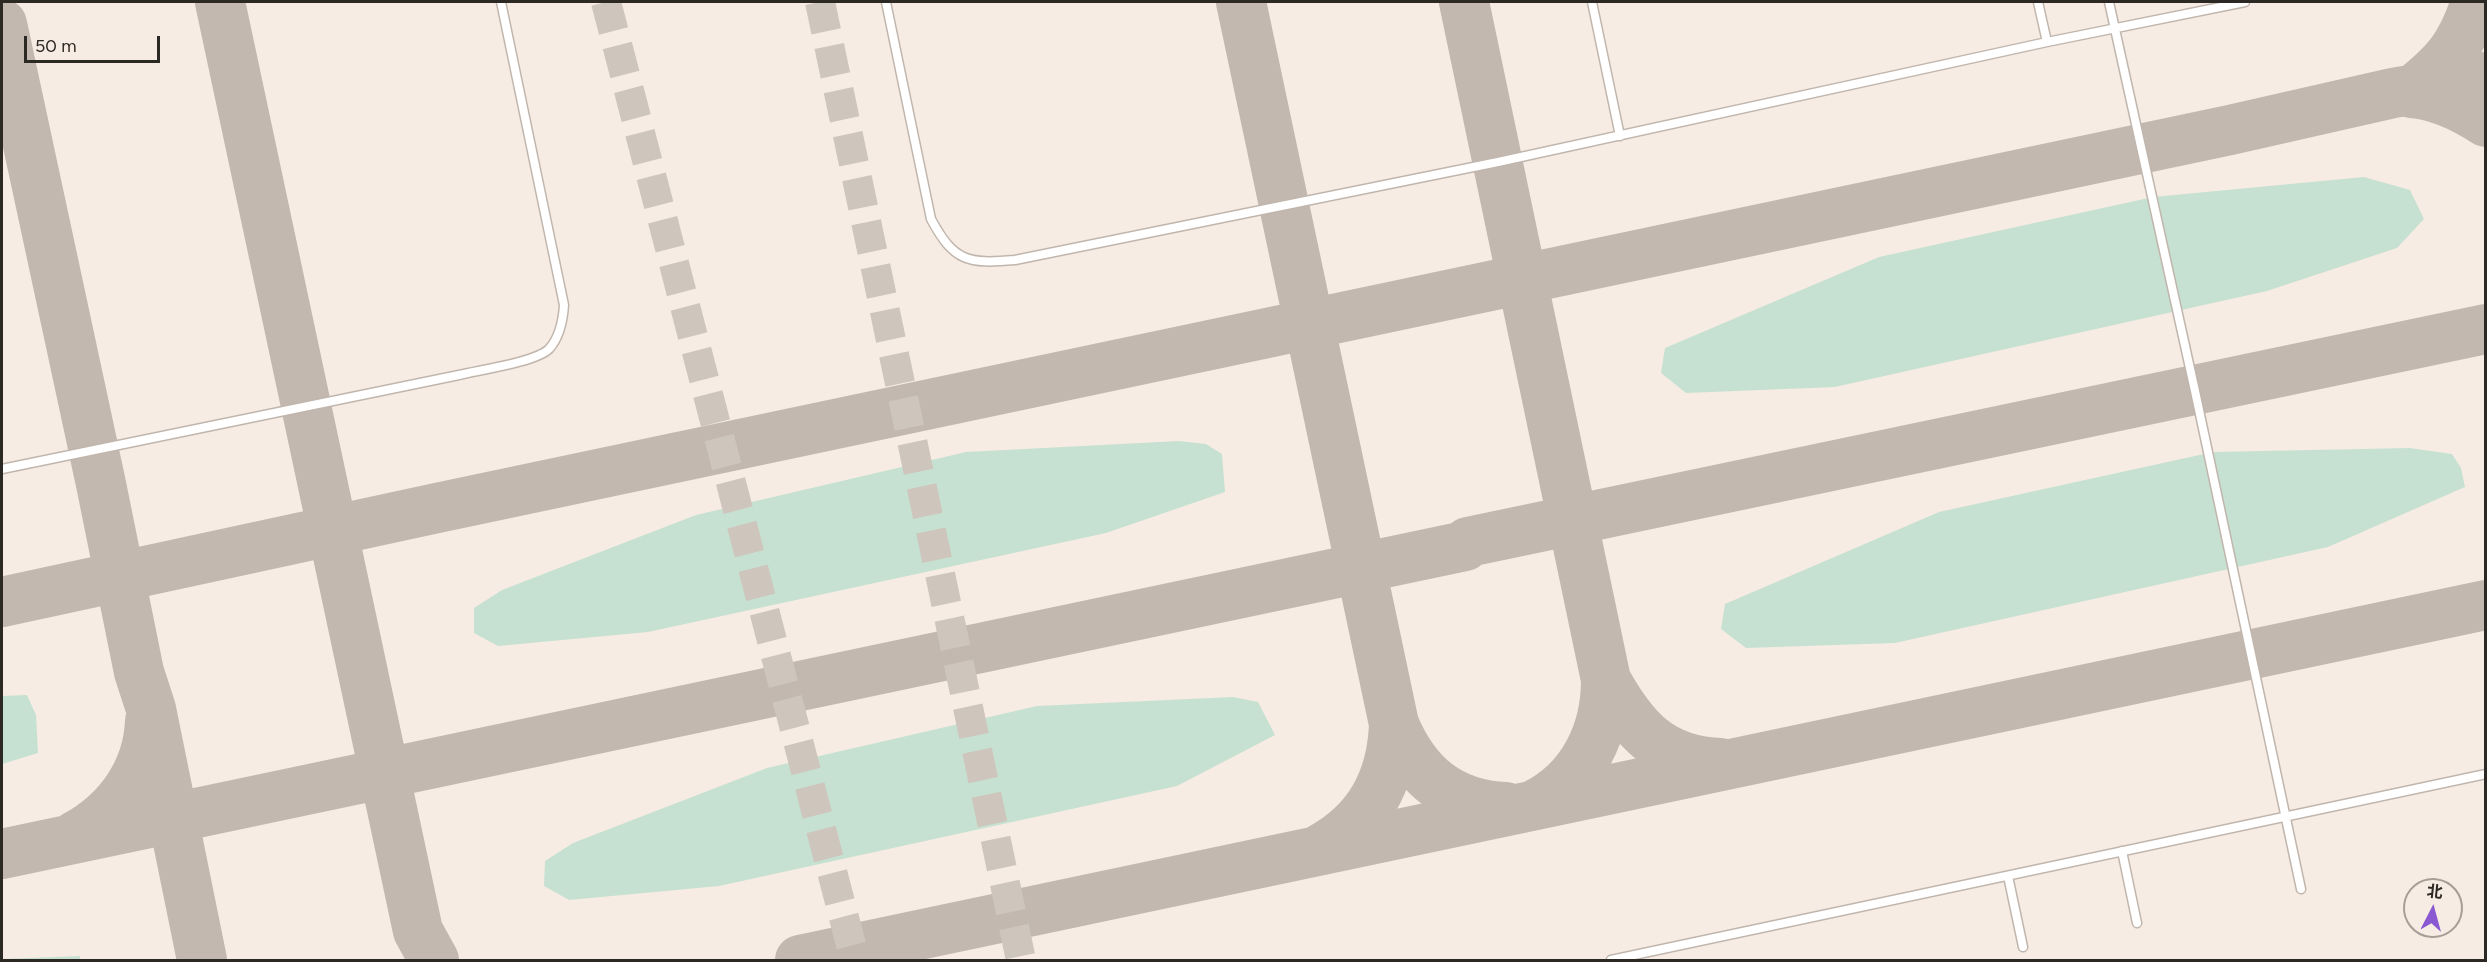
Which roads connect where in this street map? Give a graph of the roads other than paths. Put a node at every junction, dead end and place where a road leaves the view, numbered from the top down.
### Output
1 (501, 2) edge
2 (886, 2) edge
3 (1592, 2) edge
4 (2038, 2) edge
5 (2109, 2) edge
6 (2245, 2) edge
7 (2115, 30) junction
8 (2047, 42) junction
9 (1620, 136) junction
10 (2, 469) edge
11 (2486, 774) edge
12 (2286, 816) junction
13 (2122, 851) junction
14 (2008, 876) junction
15 (2301, 889) dead end
16 (2137, 923) dead end
17 (2023, 947) dead end
18 (1611, 960) edge

1 - 10 lane
2 - 9 lane
3 - 9 lane
4 - 8 lane
5 - 7 lane
6 - 7 lane
7 - 8 lane
7 - 12 lane
8 - 9 lane
11 - 12 lane
12 - 13 lane
12 - 15 lane
13 - 14 lane
13 - 16 lane
14 - 17 lane
14 - 18 lane

